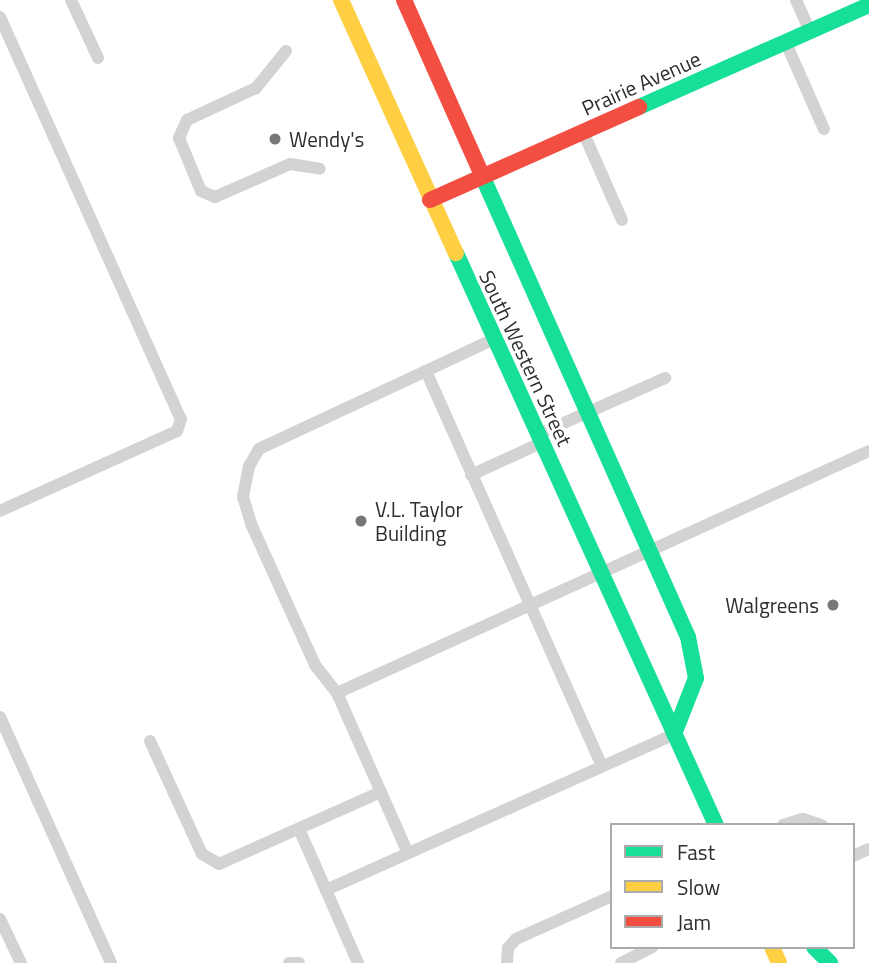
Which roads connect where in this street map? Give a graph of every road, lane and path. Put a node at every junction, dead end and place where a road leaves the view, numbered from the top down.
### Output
1 (71, 0) edge
2 (341, 0) edge
3 (404, 0) edge
4 (796, 0) edge
5 (869, 5) edge
6 (0, 17) edge
7 (810, 31) junction
8 (785, 42) junction
9 (286, 51) dead end
10 (98, 58) dead end
11 (824, 129) dead end
12 (583, 132) junction
13 (320, 169) dead end
14 (483, 176) junction
15 (430, 200) junction
16 (622, 220) dead end
17 (494, 339) junction
18 (426, 371) junction
19 (665, 378) dead end
20 (589, 412) junction
21 (539, 438) junction
22 (869, 451) edge
23 (471, 475) junction
24 (0, 511) edge
25 (651, 551) junction
26 (601, 574) junction
27 (528, 606) junction
28 (337, 693) junction
29 (0, 717) edge
30 (674, 734) junction
31 (150, 741) dead end
32 (602, 766) junction
33 (381, 792) junction
34 (715, 823) edge
35 (790, 823) edge
36 (816, 823) edge
37 (299, 829) junction
38 (408, 853) junction
39 (326, 890) junction
40 (610, 897) edge
41 (0, 919) edge
42 (648, 949) edge
43 (816, 949) edge
44 (21, 963) edge
45 (111, 963) edge
46 (289, 963) edge
47 (299, 963) edge
48 (358, 963) edge
49 (507, 963) edge
50 (621, 963) edge
51 (830, 963) edge

1 - 10 lane
2 - 15 street, South Western Street
3 - 14 street, South Western Street
4 - 7 lane
5 - 7 street, Prairie Avenue
6 - 24 lane
7 - 8 street, Prairie Avenue
8 - 11 lane
8 - 12 street, Prairie Avenue
9 - 13 lane
12 - 14 street, Prairie Avenue
12 - 16 lane
14 - 15 street, Prairie Avenue
14 - 20 street, South Western Street
15 - 17 street, South Western Street
17 - 18 lane
17 - 21 street, South Western Street
18 - 23 lane
18 - 28 lane
19 - 20 lane
20 - 21 lane
20 - 25 street, South Western Street
21 - 23 lane
21 - 26 street, South Western Street
22 - 25 lane
23 - 27 lane
25 - 26 lane
25 - 30 street, South Western Street
26 - 27 lane
26 - 30 street, South Western Street
27 - 28 lane
27 - 32 lane
28 - 33 lane
29 - 45 lane
30 - 32 lane
30 - 34 street, South Western Street
31 - 37 lane
32 - 38 lane
33 - 37 lane
33 - 38 lane
35 - 36 lane
37 - 39 lane
38 - 39 lane
39 - 48 lane
40 - 49 lane
41 - 44 lane
42 - 50 lane
43 - 51 street
46 - 47 lane

